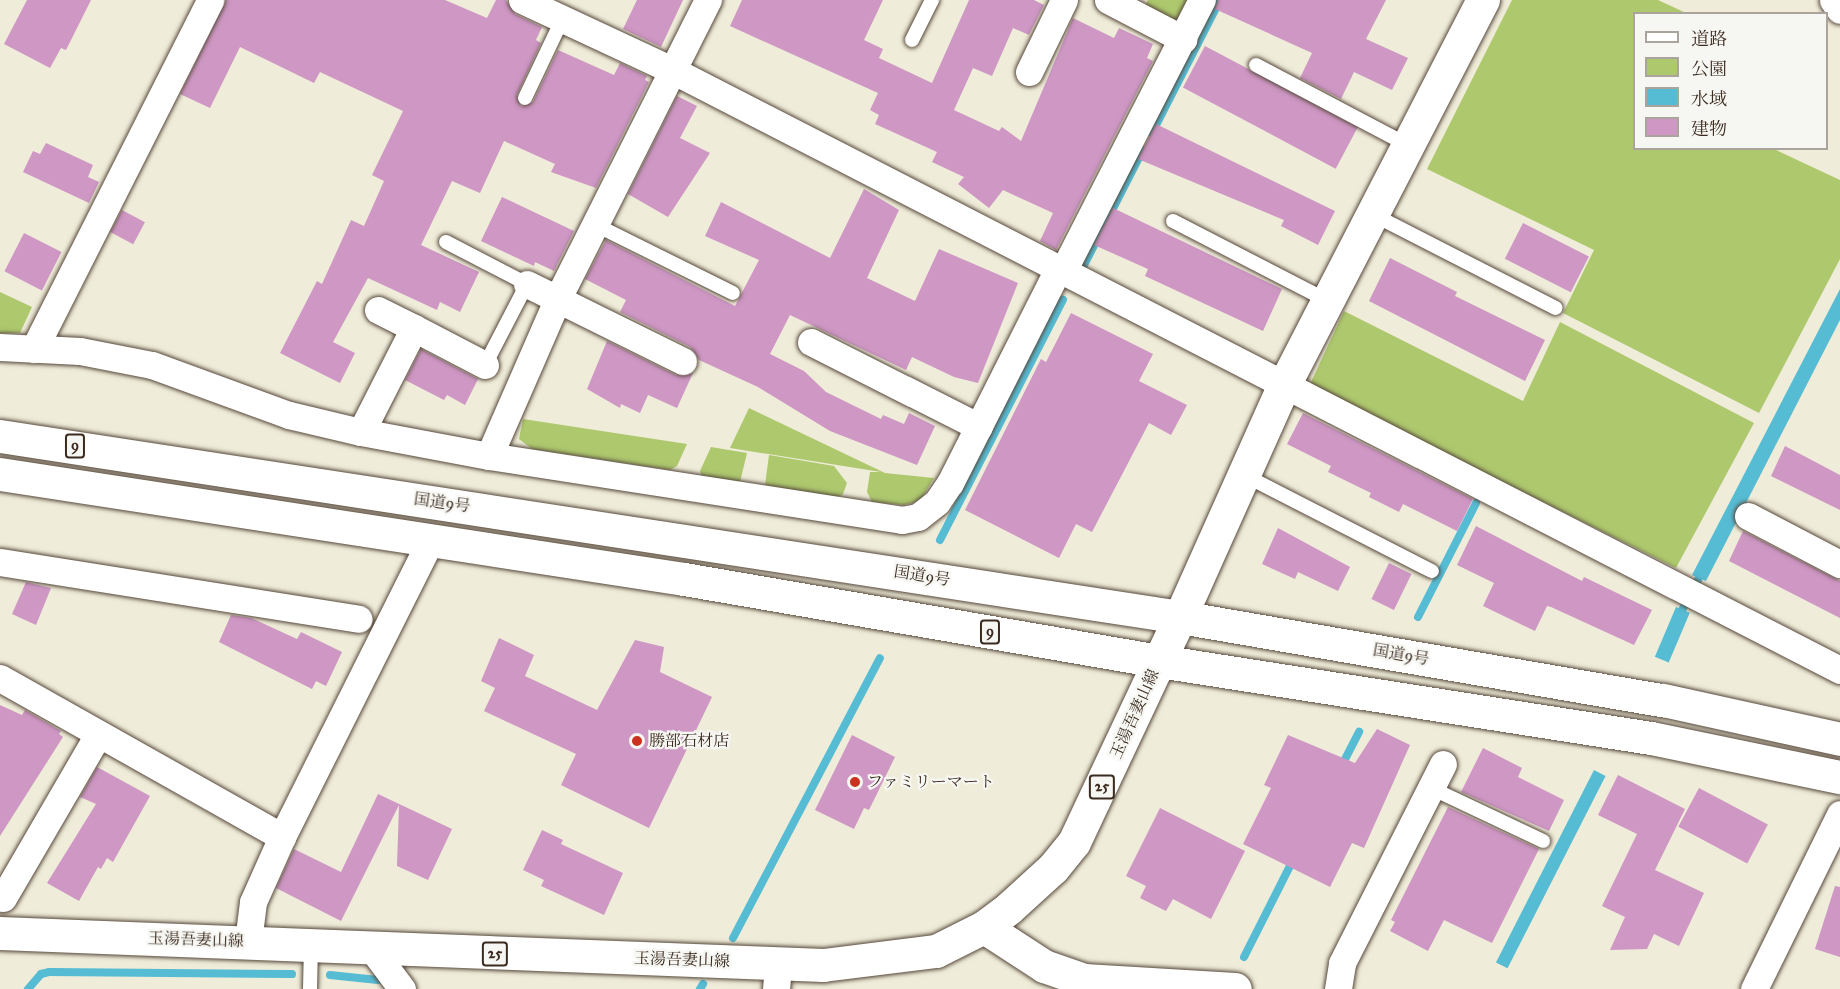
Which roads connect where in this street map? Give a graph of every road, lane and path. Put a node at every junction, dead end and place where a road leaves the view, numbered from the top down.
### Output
1 (210, 0) edge
2 (522, 0) edge
3 (708, 0) edge
4 (932, 0) edge
5 (1064, 0) edge
6 (1108, 0) edge
7 (1202, 0) edge
8 (1483, 0) edge
9 (1833, 0) edge
10 (1840, 10) edge
11 (563, 18) junction
12 (1183, 39) junction
13 (912, 40) dead end
14 (1256, 65) dead end
15 (672, 70) junction
16 (1029, 72) dead end
17 (525, 98) dead end
18 (1410, 146) junction
19 (1374, 215) junction
20 (1173, 221) dead end
21 (594, 224) junction
22 (446, 242) dead end
23 (1060, 272) junction
24 (527, 284) junction
25 (733, 293) dead end
26 (558, 298) junction
27 (1328, 301) junction
28 (1556, 308) dead end
29 (378, 310) dead end
30 (414, 328) junction
31 (811, 342) dead end
32 (0, 347) edge
33 (34, 348) junction
34 (683, 361) dead end
35 (485, 365) joint
36 (1283, 387) junction
37 (979, 427) junction
38 (361, 432) junction
39 (0, 436) edge
40 (489, 456) junction
41 (0, 474) edge
42 (1243, 475) junction
43 (1748, 516) dead end
44 (431, 540) junction
45 (0, 562) edge
46 (1840, 564) edge
47 (1432, 571) dead end
48 (1180, 617) junction
49 (358, 619) dead end
50 (1159, 661) junction
51 (1840, 670) edge
52 (0, 678) edge
53 (98, 735) junction
54 (1840, 739) edge
55 (1443, 764) dead end
56 (1840, 777) edge
57 (1431, 788) junction
58 (1840, 814) edge
59 (282, 837) junction
60 (1543, 841) dead end
61 (3, 898) dead end
62 (984, 927) junction
63 (0, 933) edge
64 (248, 942) junction
65 (311, 946) junction
66 (372, 949) junction
67 (777, 976) edge
68 (310, 989) edge
69 (402, 989) edge
70 (1235, 989) edge
71 (1338, 989) edge
72 (1754, 989) edge

1 - 33 street
2 - 11 street
3 - 15 street
4 - 13 lane
5 - 16 street
6 - 12 street
7 - 12 street
8 - 18 main road, 玉湯吾妻山線
9 - 10 street
11 - 15 street
11 - 17 lane
12 - 23 street
14 - 18 lane
15 - 21 street
15 - 23 street
18 - 19 main road, 玉湯吾妻山線
19 - 27 main road, 玉湯吾妻山線
19 - 28 lane
20 - 27 lane
21 - 25 lane
21 - 26 street
22 - 24 lane
23 - 36 street
23 - 37 street
24 - 26 street
24 - 35 lane
26 - 34 street
26 - 40 street
27 - 36 main road, 玉湯吾妻山線
29 - 30 street
30 - 35 street
30 - 38 street
31 - 37 street
32 - 33 street
33 - 38 street
36 - 42 main road, 玉湯吾妻山線
36 - 51 street
37 - 40 street
38 - 40 street
39 - 48 main road, 国道9号 / 9
41 - 44 main road, 9
42 - 47 lane
42 - 48 main road, 玉湯吾妻山線
43 - 46 street
44 - 50 main road, 9
44 - 59 street
45 - 49 street
48 - 50 main road, 玉湯吾妻山線 / 25
48 - 54 main road, 国道9号 / 9
50 - 56 main road, 9
50 - 62 main road, 玉湯吾妻山線 / 25
52 - 53 street
53 - 59 street
53 - 61 street
55 - 57 street
57 - 60 lane
57 - 71 street
58 - 72 street
59 - 64 street
62 - 67 main road, 玉湯吾妻山線 / 25
62 - 70 main road
63 - 64 main road, 玉湯吾妻山線 / 25
64 - 65 main road, 玉湯吾妻山線 / 25
65 - 66 main road, 玉湯吾妻山線 / 25
65 - 68 lane
66 - 67 main road, 玉湯吾妻山線 / 25
66 - 69 street

